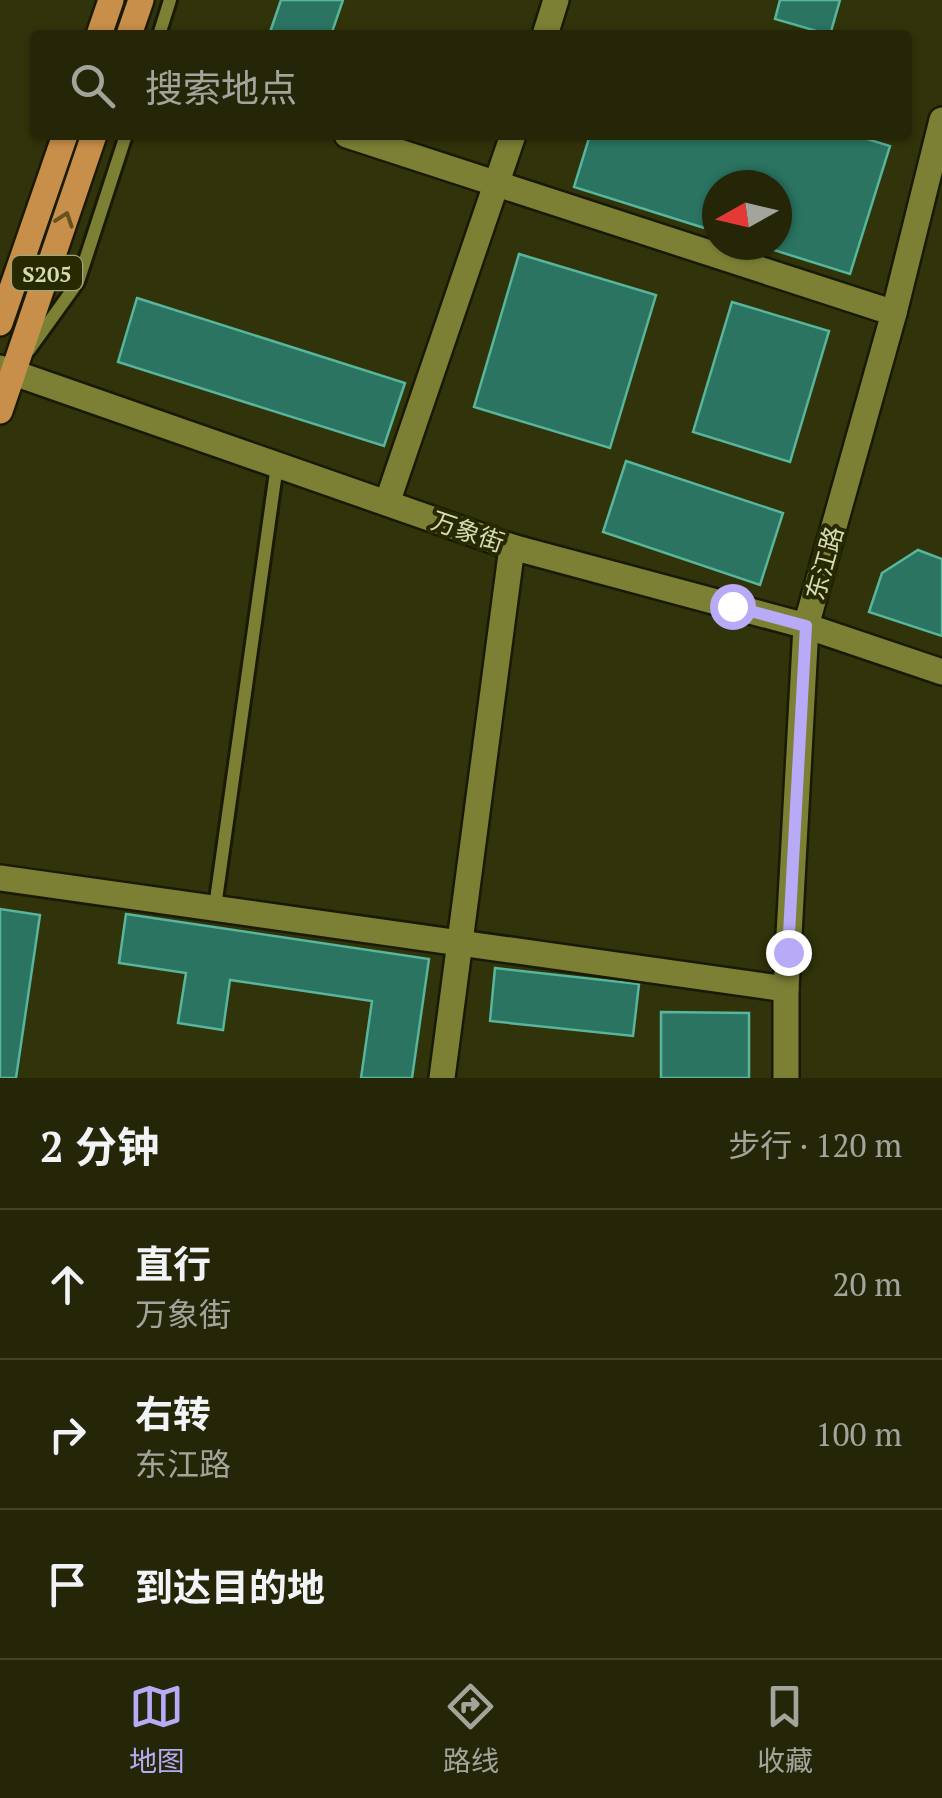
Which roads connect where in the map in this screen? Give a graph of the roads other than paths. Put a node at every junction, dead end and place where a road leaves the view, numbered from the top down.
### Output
1 (111, 0) edge
2 (141, 0) edge
3 (170, 0) edge
4 (556, 0) edge
5 (101, 30) edge
6 (131, 30) edge
7 (161, 30) edge
8 (547, 30) edge
9 (942, 120) edge
10 (63, 140) edge
11 (92, 140) edge
12 (124, 140) edge
13 (362, 140) edge
14 (511, 140) edge
15 (497, 186) junction
16 (894, 313) junction
17 (0, 323) edge
18 (6, 370) edge
19 (0, 411) edge
20 (277, 465) junction
21 (387, 503) junction
22 (512, 547) junction
23 (806, 626) junction
24 (942, 672) edge
25 (0, 878) edge
26 (215, 907) junction
27 (460, 941) junction
28 (786, 989) junction
29 (442, 1078) edge
30 (786, 1078) edge

1 - 5 main road
2 - 6 main road
3 - 7 lane
4 - 8 street
9 - 16 street, 东江路
10 - 17 main road, S205
18 -> 11 main road, S205
12 - 18 lane
13 - 15 street
14 - 15 street
15 - 16 street
15 - 21 street
16 - 23 street, 东江路
18 - 19 main road, S205
18 - 20 street, 万象街
20 - 21 street, 万象街
20 - 26 lane
21 - 22 street, 万象街
22 - 23 street, 万象街
22 - 27 street
23 - 24 street, 万象街
23 - 28 street, 东江路
25 - 26 street
26 - 27 street
27 - 28 street
27 - 29 street
28 - 30 street, 东江路

